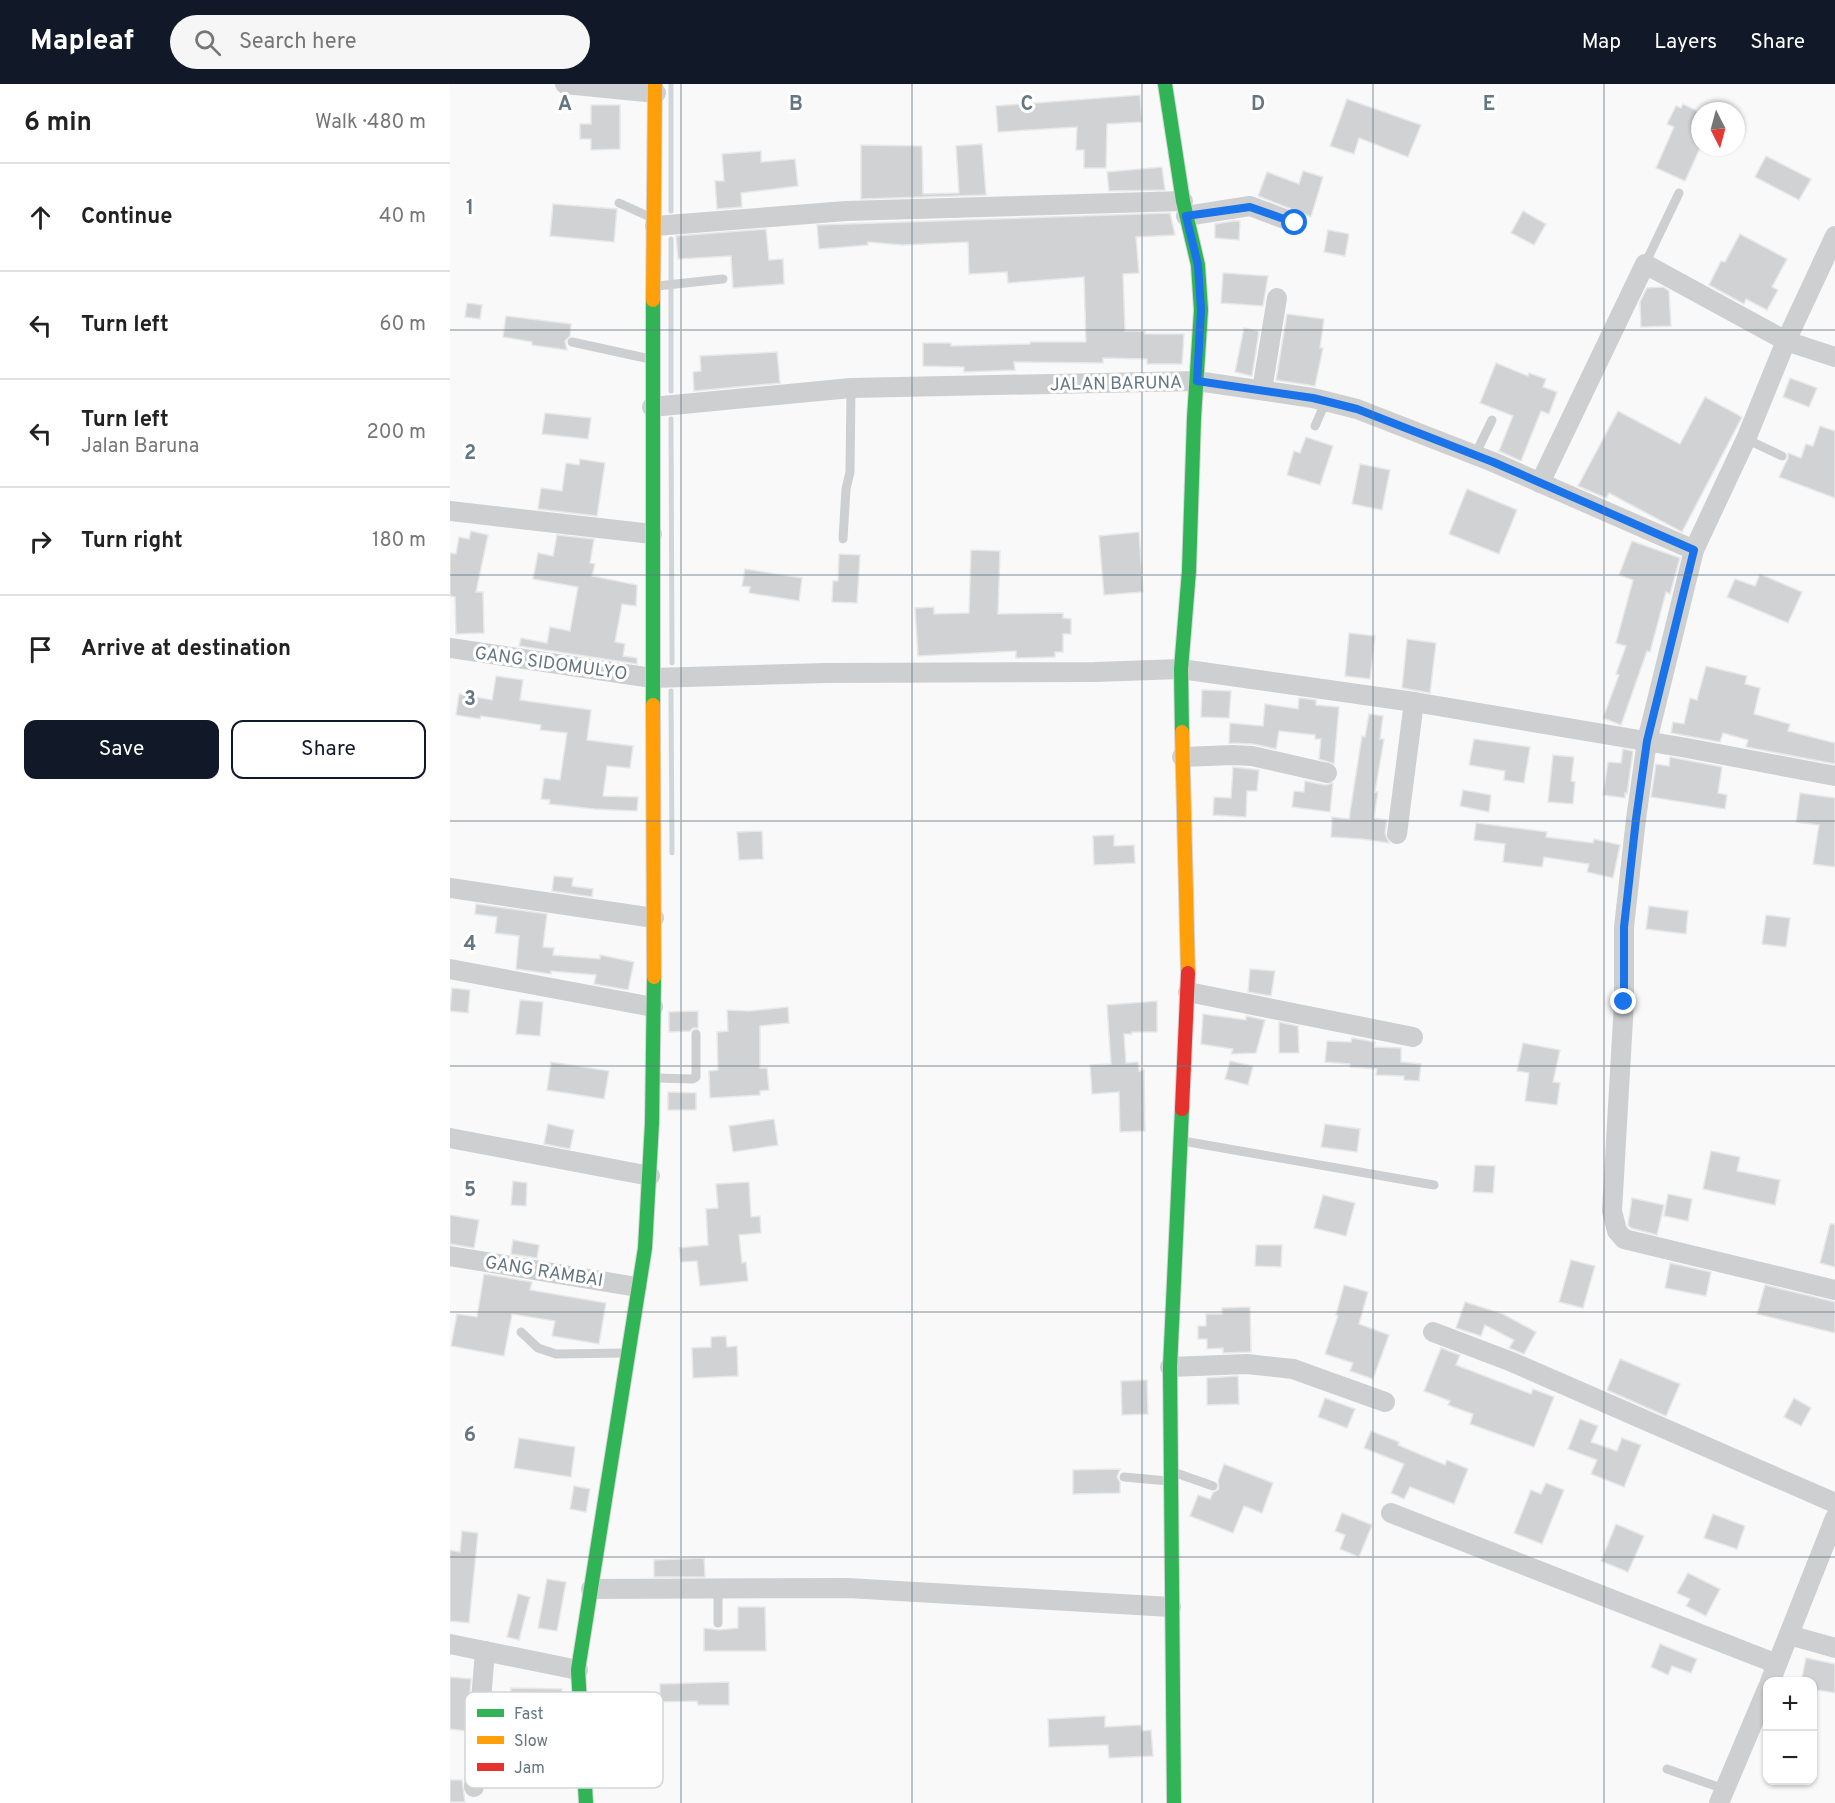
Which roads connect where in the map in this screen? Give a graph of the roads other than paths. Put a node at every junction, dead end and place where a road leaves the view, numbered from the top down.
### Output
1 (565, 84) edge
2 (1165, 84) edge
3 (655, 88) edge
4 (1679, 193) dead end
5 (619, 203) dead end
6 (1185, 208) junction
7 (655, 223) junction
8 (1295, 223) dead end
9 (1835, 236) edge
10 (1645, 264) junction
11 (723, 279) dead end
12 (660, 285) junction
13 (1277, 298) dead end
14 (1786, 341) junction
15 (572, 342) dead end
16 (1835, 357) edge
17 (653, 360) junction
18 (1197, 381) junction
19 (851, 388) junction
20 (1262, 390) junction
21 (1326, 401) junction
22 (652, 407) junction
23 (1492, 420) dead end
24 (1315, 426) dead end
25 (1746, 439) junction
26 (1475, 455) junction
27 (1782, 456) dead end
28 (1540, 483) junction
29 (450, 510) edge
30 (652, 534) junction
31 (843, 539) dead end
32 (1694, 550) junction
33 (450, 648) edge
34 (1181, 669) junction
35 (652, 678) junction
36 (1414, 702) junction
37 (1647, 741) junction
38 (1182, 757) junction
39 (1327, 773) dead end
40 (1835, 776) edge
41 (1397, 834) dead end
42 (450, 888) edge
43 (654, 918) junction
44 (450, 969) edge
45 (1188, 992) junction
46 (653, 1007) junction
47 (696, 1034) dead end
48 (1413, 1037) dead end
49 (653, 1078) junction
50 (450, 1138) edge
51 (1182, 1141) junction
52 (650, 1176) junction
53 (1434, 1185) dead end
54 (450, 1256) edge
55 (637, 1287) junction
56 (1835, 1290) edge
57 (521, 1332) dead end
58 (1433, 1332) dead end
59 (627, 1353) junction
60 (1170, 1367) junction
61 (1385, 1402) dead end
62 (1170, 1476) junction
63 (1124, 1477) dead end
64 (1213, 1486) dead end
65 (1835, 1503) edge
66 (1391, 1513) dead end
67 (1835, 1518) edge
68 (718, 1588) junction
69 (591, 1589) junction
70 (1171, 1606) junction
71 (718, 1623) dead end
72 (1789, 1635) junction
73 (450, 1644) edge
74 (1835, 1648) edge
75 (485, 1651) junction
76 (578, 1670) junction
77 (1773, 1673) edge
78 (482, 1692) edge
79 (579, 1692) edge
80 (1763, 1697) edge
81 (1667, 1769) dead end
82 (584, 1788) edge
83 (1722, 1796) edge
84 (585, 1803) edge
85 (1174, 1803) edge

1 - 3 street
2 - 6 street
3 - 7 street
4 - 10 lane
5 - 7 lane
6 - 7 street
6 - 8 street
6 - 18 street
7 - 12 street
9 - 14 street
10 - 14 street
10 - 28 street
11 - 12 lane
12 - 17 street
13 - 20 street
14 - 16 street
14 - 25 street
15 - 17 lane
17 - 22 street
18 - 19 street, JALAN BARUNA
18 - 20 street, JALAN BARUNA
18 - 34 street
19 - 22 street, JALAN BARUNA
19 - 31 lane
20 - 21 street, JALAN BARUNA
21 - 24 lane
21 - 26 street, JALAN BARUNA
22 - 30 street
23 - 26 lane
25 - 27 lane
25 - 32 street
26 - 28 street, JALAN BARUNA
28 - 32 street, JALAN BARUNA
29 - 30 street
30 - 35 street
32 - 37 street
33 - 35 street, GANG SIDOMULYO
34 - 35 street, GANG SIDOMULYO
34 - 36 street, GANG SIDOMULYO
34 - 38 street
35 - 43 street
36 - 37 street, GANG SIDOMULYO
36 - 41 street
37 - 40 street, GANG SIDOMULYO
37 - 56 street
38 - 39 street
38 - 45 street
42 - 43 street
43 - 46 street
44 - 46 street
45 - 48 street
45 - 51 street
46 - 49 street
47 - 49 lane
49 - 52 street
50 - 52 street
51 - 53 lane
51 - 60 street
52 - 55 street
54 - 55 street, GANG RAMBAI
55 - 59 street
57 - 59 lane
58 - 65 street
59 - 69 street
60 - 61 street
60 - 62 street
62 - 63 lane
62 - 64 lane
62 - 70 street
66 - 77 street
67 - 72 street
68 - 69 street
68 - 70 street
68 - 71 lane
69 - 76 street
70 - 85 street
72 - 74 street
72 - 77 street
73 - 75 street
75 - 76 street
75 - 78 street
76 - 79 street
80 - 83 street
81 - 83 lane
82 - 84 street

